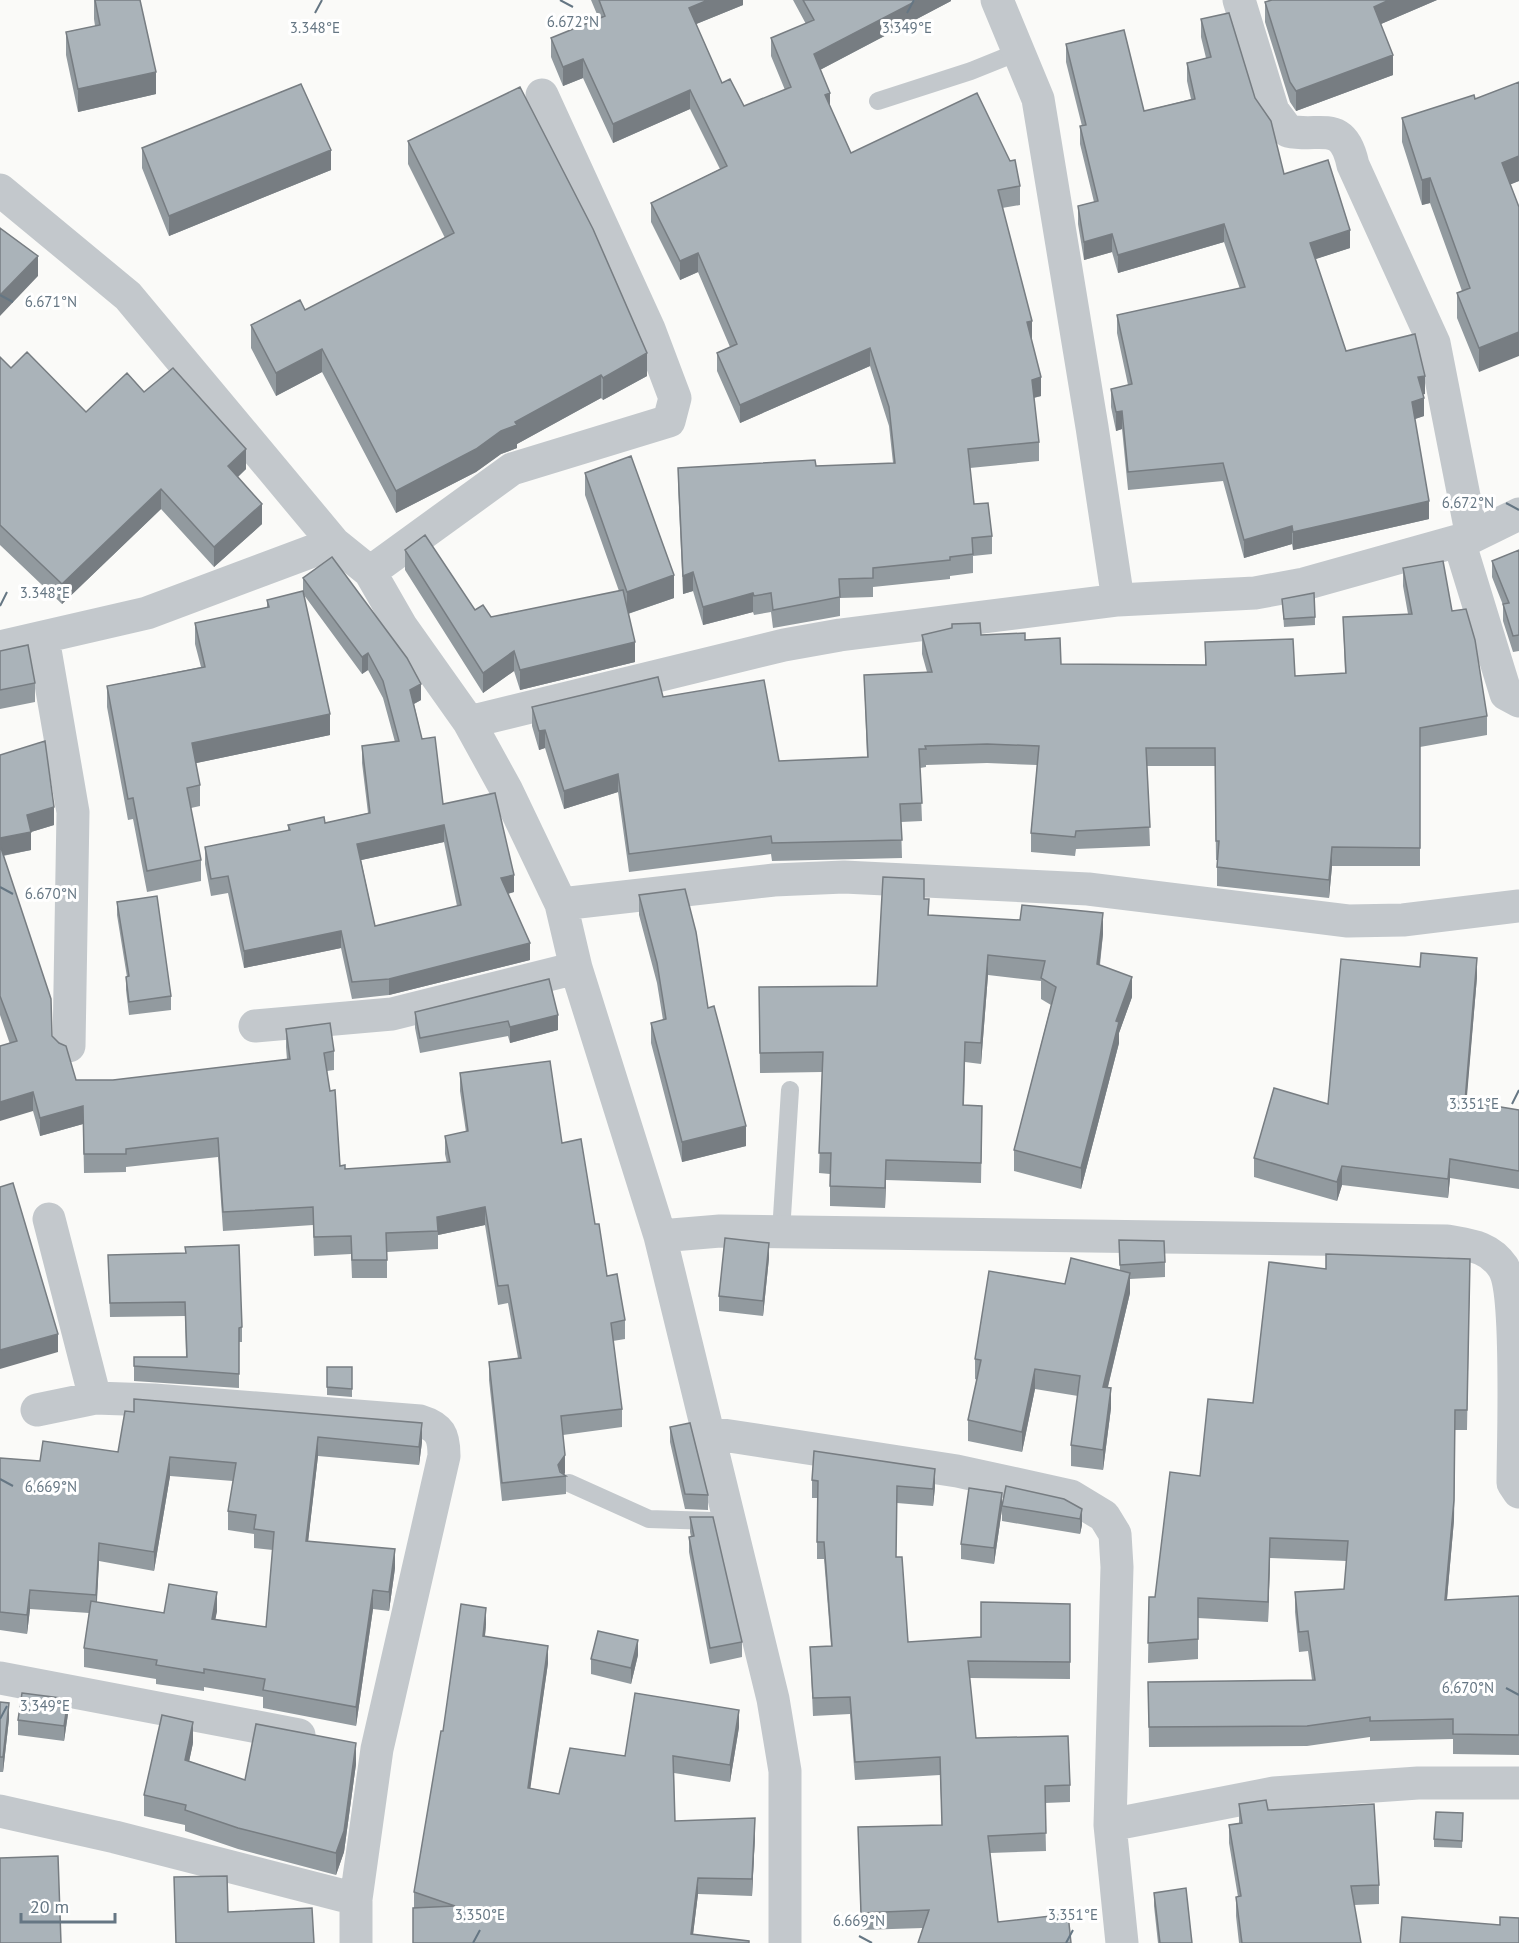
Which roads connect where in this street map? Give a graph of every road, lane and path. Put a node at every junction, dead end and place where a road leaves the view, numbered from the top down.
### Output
1 (997, 0) edge
2 (1239, 0) edge
3 (1018, 52) junction
4 (542, 95) dead end
5 (878, 101) dead end
6 (0, 190) edge
7 (1519, 514) edge
8 (1466, 539) junction
9 (334, 543) junction
10 (370, 572) junction
11 (1118, 600) junction
12 (43, 638) junction
13 (0, 648) edge
14 (1519, 701) edge
15 (469, 722) junction
16 (561, 904) junction
17 (1519, 906) edge
18 (576, 968) junction
19 (255, 1026) dead end
20 (69, 1046) edge
21 (790, 1090) dead end
22 (49, 1219) dead end
23 (781, 1232) junction
24 (660, 1236) junction
25 (1516, 1302) edge
26 (95, 1398) junction
27 (37, 1410) dead end
28 (710, 1433) junction
29 (569, 1483) dead end
30 (1519, 1492) edge
31 (731, 1522) junction
32 (0, 1678) edge
33 (377, 1749) junction
34 (1519, 1784) edge
35 (0, 1811) edge
36 (1110, 1825) junction
37 (356, 1899) junction
38 (356, 1943) edge
39 (785, 1943) edge
40 (1122, 1943) edge

1 - 3 street
2 - 8 street
3 - 5 lane
3 - 11 street
4 - 10 street
6 - 9 street
7 - 8 street
8 - 11 street
8 - 14 street
9 - 10 street
9 - 12 street
10 - 15 street
11 - 15 street
12 - 13 street
12 - 20 street
15 - 16 street
16 - 17 street
16 - 18 street
18 - 19 street
18 - 24 street
21 - 23 lane
22 - 26 street
23 - 24 street
23 - 25 street
24 - 28 street
25 - 30 street
26 - 27 street
26 - 33 street
28 - 31 street
28 - 36 street
29 - 31 lane
31 - 39 street
32 - 33 street
33 - 37 street
34 - 36 street
35 - 37 street
36 - 40 street
37 - 38 street

